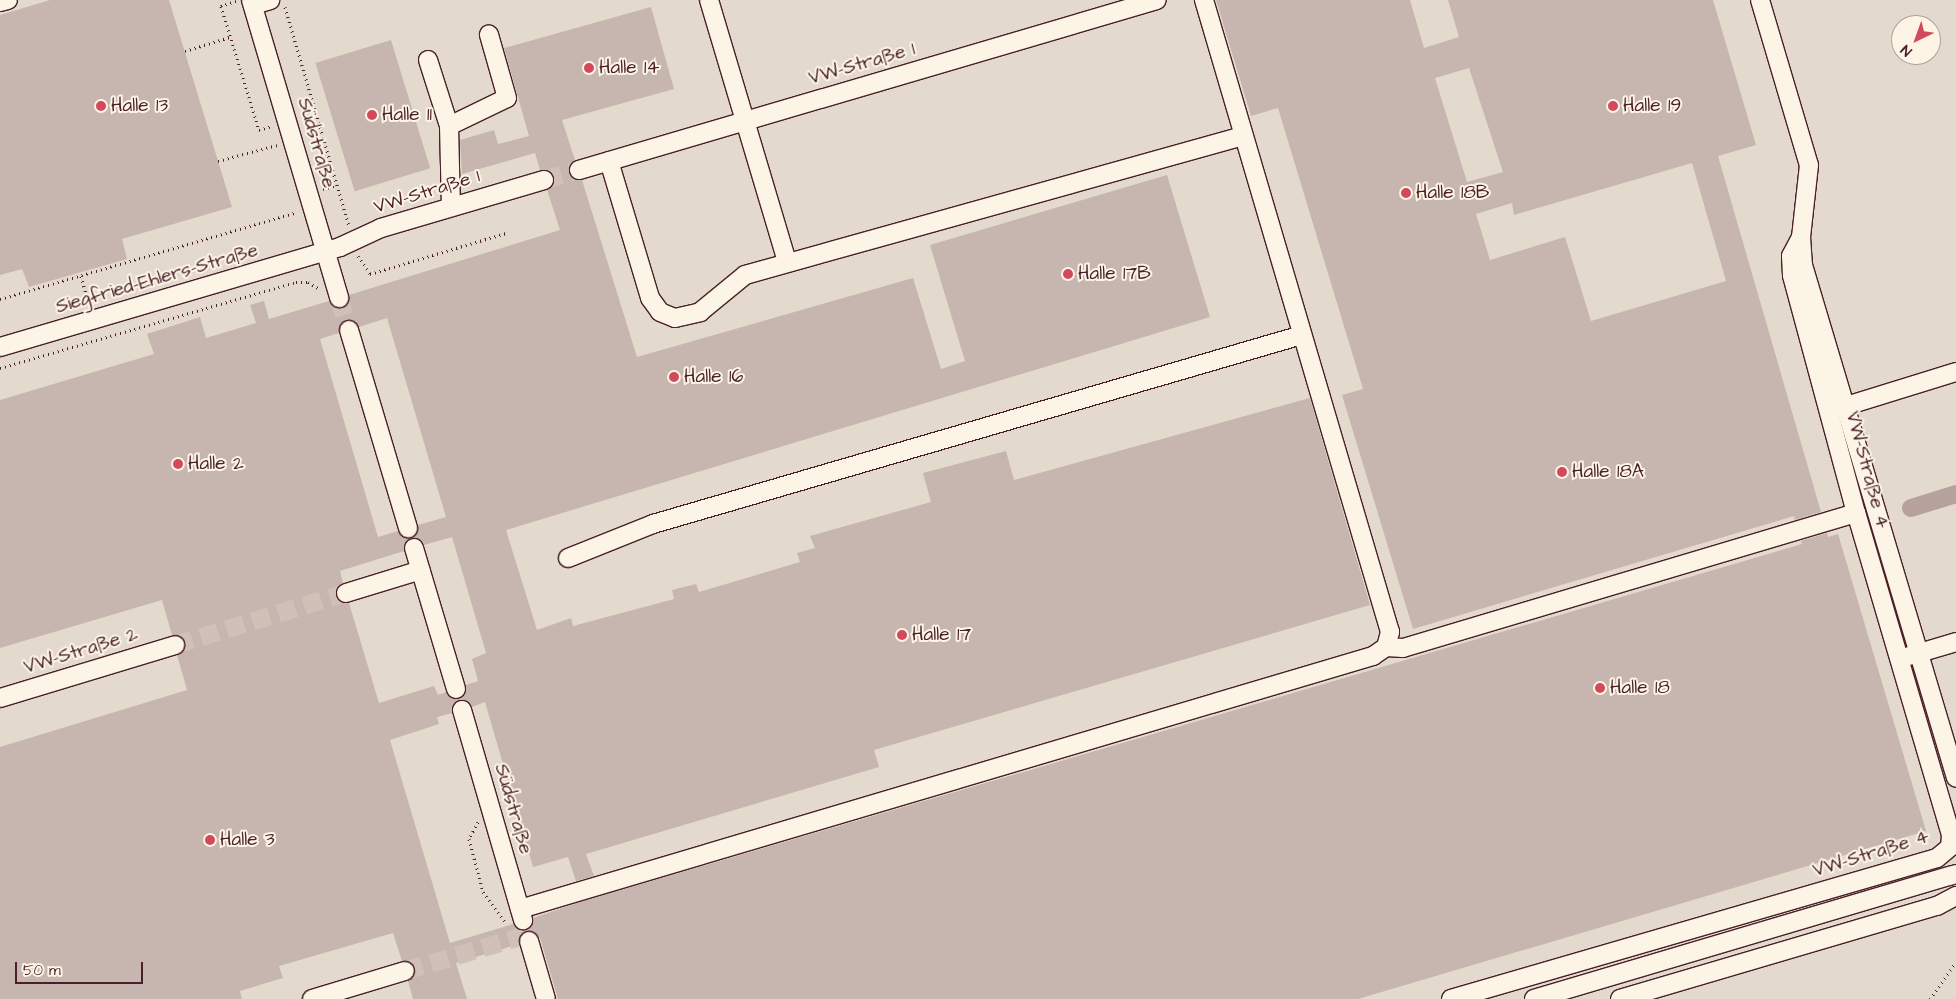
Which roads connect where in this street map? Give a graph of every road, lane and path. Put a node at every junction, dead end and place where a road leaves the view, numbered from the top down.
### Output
1 (8, 0) edge
2 (270, 0) edge
3 (282, 0) edge
4 (709, 0) edge
5 (1157, 0) edge
6 (1204, 0) edge
7 (1760, 0) edge
8 (0, 2) edge
9 (247, 2) edge
10 (489, 35) dead end
11 (230, 37) junction
12 (185, 51) dead end
13 (428, 60) dead end
14 (744, 121) junction
15 (449, 126) junction
16 (1243, 136) junction
17 (280, 145) junction
18 (282, 153) dead end
19 (218, 161) dead end
20 (609, 161) junction
21 (578, 170) tunnel mouth
22 (544, 180) tunnel mouth
23 (298, 204) dead end
24 (451, 207) junction
25 (506, 234) dead end
26 (1801, 237) junction
27 (353, 241) junction
28 (326, 251) junction
29 (787, 262) junction
30 (322, 293) dead end
31 (339, 298) tunnel mouth
32 (0, 299) edge
33 (349, 330) tunnel mouth
34 (1302, 336) junction
35 (0, 347) edge
36 (0, 368) edge
37 (1956, 372) edge
38 (1846, 406) junction
39 (1856, 514) junction
40 (408, 528) dead end
41 (414, 548) dead end
42 (568, 558) dead end
43 (421, 570) junction
44 (346, 593) tunnel mouth
45 (1956, 642) edge
46 (175, 645) tunnel mouth
47 (1386, 647) junction
48 (1919, 652) junction
49 (1899, 659) junction
50 (456, 689) dead end
51 (0, 698) edge
52 (462, 710) dead end
53 (1956, 778) edge
54 (480, 818) dead end
55 (1953, 850) edge
56 (1956, 874) edge
57 (1956, 896) edge
58 (507, 926) dead end
59 (529, 941) dead end
60 (1956, 962) edge
61 (405, 971) tunnel mouth
62 (312, 999) edge
63 (546, 999) edge
64 (1451, 999) edge
65 (1534, 999) edge
66 (1620, 999) edge
67 (1930, 999) edge

1 - 8 street
2 - 9 street
3 - 27 path
4 - 14 street
5 - 14 street, VW-Straße 1
6 - 16 street
7 - 26 street
9 - 11 path
9 - 28 street, Südstraße
10 - 15 street
11 - 12 path
11 - 17 path
13 - 15 street
14 - 20 street, VW-Straße 1
14 - 29 street
15 - 24 street
16 - 29 street
16 - 34 street
17 - 18 path
17 - 19 path
20 - 21 street, VW-Straße 1
20 - 29 street
22 - 24 street, VW-Straße 1
23 - 32 path
24 - 27 street, VW-Straße 1
25 - 27 path
26 - 38 street
26 - 39 street, VW-Straße 4
27 - 28 street, VW-Straße 1
28 - 31 street, Südstraße
28 - 35 street, Siegfried-Ehlers-Straße
30 - 36 path
33 - 40 street
34 - 42 street
34 - 47 street
37 - 38 street
38 - 48 street
39 - 47 street
39 - 49 street, VW-Straße 4
41 - 43 street
43 - 44 street
43 - 50 street
45 - 48 street
46 - 51 street, VW-Straße 2
47 - 52 street, Südstraße
48 - 49 street
48 - 53 street
49 - 55 street, VW-Straße 4
54 - 58 path
55 - 64 street, VW-Straße 4
56 - 65 street
57 - 66 street
59 - 63 street
60 - 67 path
61 - 62 street

